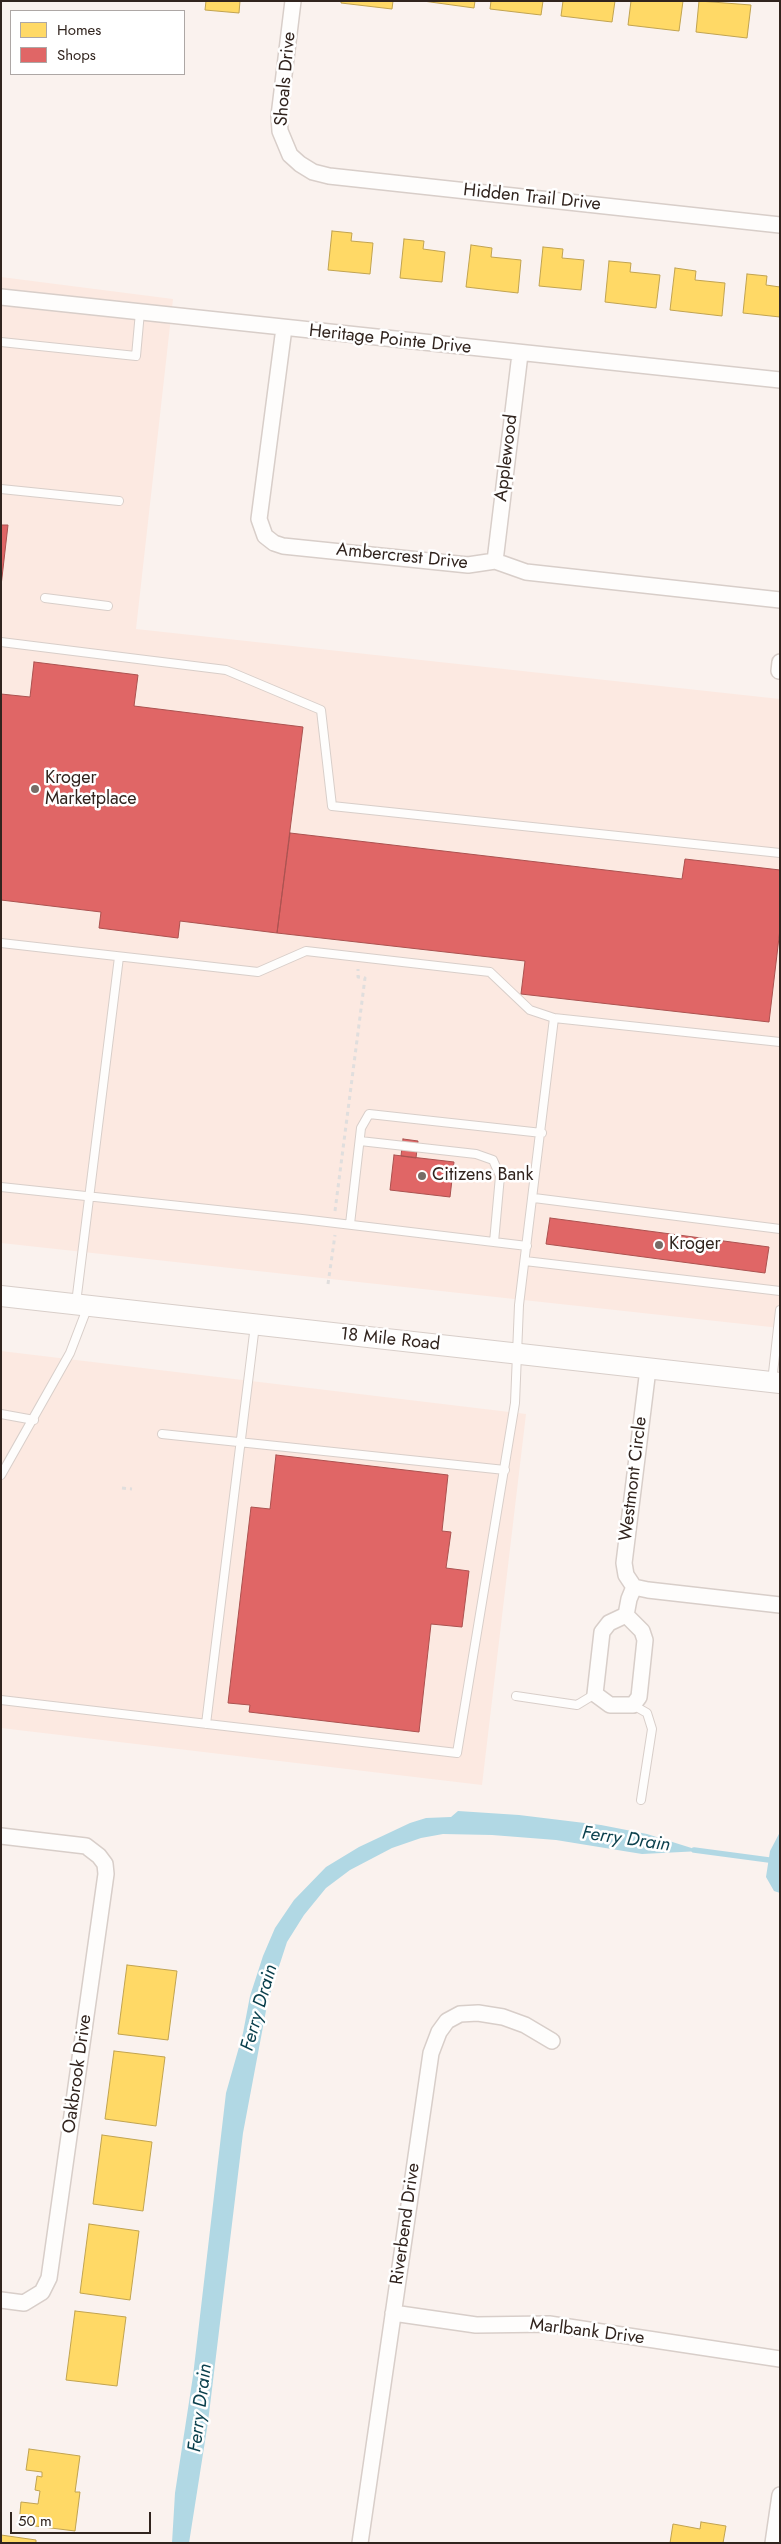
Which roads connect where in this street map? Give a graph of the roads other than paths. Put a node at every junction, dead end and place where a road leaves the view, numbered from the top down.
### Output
1 (293, 1) edge
2 (290, 154) joint
3 (780, 225) edge
4 (1, 297) edge
5 (140, 312) junction
6 (284, 328) junction
7 (1, 342) edge
8 (520, 354) junction
9 (780, 380) edge
10 (1, 489) edge
11 (119, 501) dead end
12 (495, 562) junction
13 (45, 598) dead end
14 (780, 600) edge
15 (108, 606) dead end
16 (1, 642) edge
17 (780, 853) edge
18 (1, 943) edge
19 (119, 957) junction
20 (554, 1018) junction
21 (780, 1042) edge
22 (542, 1133) junction
23 (360, 1141) junction
24 (1, 1187) edge
25 (88, 1196) junction
26 (534, 1198) junction
27 (350, 1224) junction
28 (780, 1229) edge
29 (494, 1242) junction
30 (527, 1246) junction
31 (525, 1261) junction
32 (780, 1291) edge
33 (1, 1296) edge
34 (82, 1306) junction
35 (780, 1310) edge
36 (255, 1325) junction
37 (516, 1354) junction
38 (648, 1369) junction
39 (776, 1383) edge
40 (1, 1414) edge
41 (34, 1420) junction
42 (162, 1434) dead end
43 (242, 1443) junction
44 (505, 1470) junction
45 (1, 1475) edge
46 (634, 1587) junction
47 (780, 1605) edge
48 (626, 1615) junction
49 (594, 1694) junction
50 (516, 1696) dead end
51 (1, 1700) edge
52 (633, 1705) junction
53 (206, 1724) junction
54 (641, 1800) dead end
55 (1, 1836) edge
56 (552, 2041) dead end
57 (1, 2300) edge
58 (393, 2313) junction
59 (780, 2359) edge
60 (780, 2495) edge
61 (360, 2543) edge
62 (772, 2543) edge

1 - 2 street, Shoals Drive
2 - 3 street, Hidden Trail Drive
4 - 5 street, Heritage Pointe Drive
5 - 6 street, Heritage Pointe Drive
5 - 7 lane
6 - 8 street, Heritage Pointe Drive
6 - 12 street, Ambercrest Drive
8 - 9 street, Heritage Pointe Drive
8 - 12 street, Applewood
10 - 11 lane
12 - 14 street, Ambercrest Drive
13 - 15 lane
16 - 17 lane
18 - 19 lane
19 - 20 lane
19 - 25 lane
20 - 21 lane
20 - 22 lane
22 - 23 lane
22 - 26 lane
23 - 27 lane
23 - 29 lane
24 - 25 lane
25 - 27 lane
25 - 34 lane
26 - 28 lane
26 - 30 lane
27 - 29 lane
29 - 30 lane
30 - 31 lane
31 - 32 lane
31 - 37 lane
33 - 34 main road, 18 Mile Road
34 - 36 main road, 18 Mile Road
34 - 41 lane
35 - 39 lane
36 - 37 main road, 18 Mile Road
36 - 43 lane
37 - 38 main road, 18 Mile Road
37 - 44 lane
38 - 39 main road, 18 Mile Road
38 - 46 street, Westmont Circle
40 - 41 lane
41 - 45 lane
42 - 43 lane
43 - 44 lane
43 - 53 lane
44 - 53 lane
46 - 47 street
46 - 48 street
48 - 49 street
48 - 52 street
49 - 50 lane
49 - 52 street
51 - 53 lane
52 - 54 lane
55 - 57 street, Oakbrook Drive
56 - 58 street, Riverbend Drive
58 - 59 street, Marlbank Drive
58 - 61 street, Riverbend Drive
60 - 62 street

